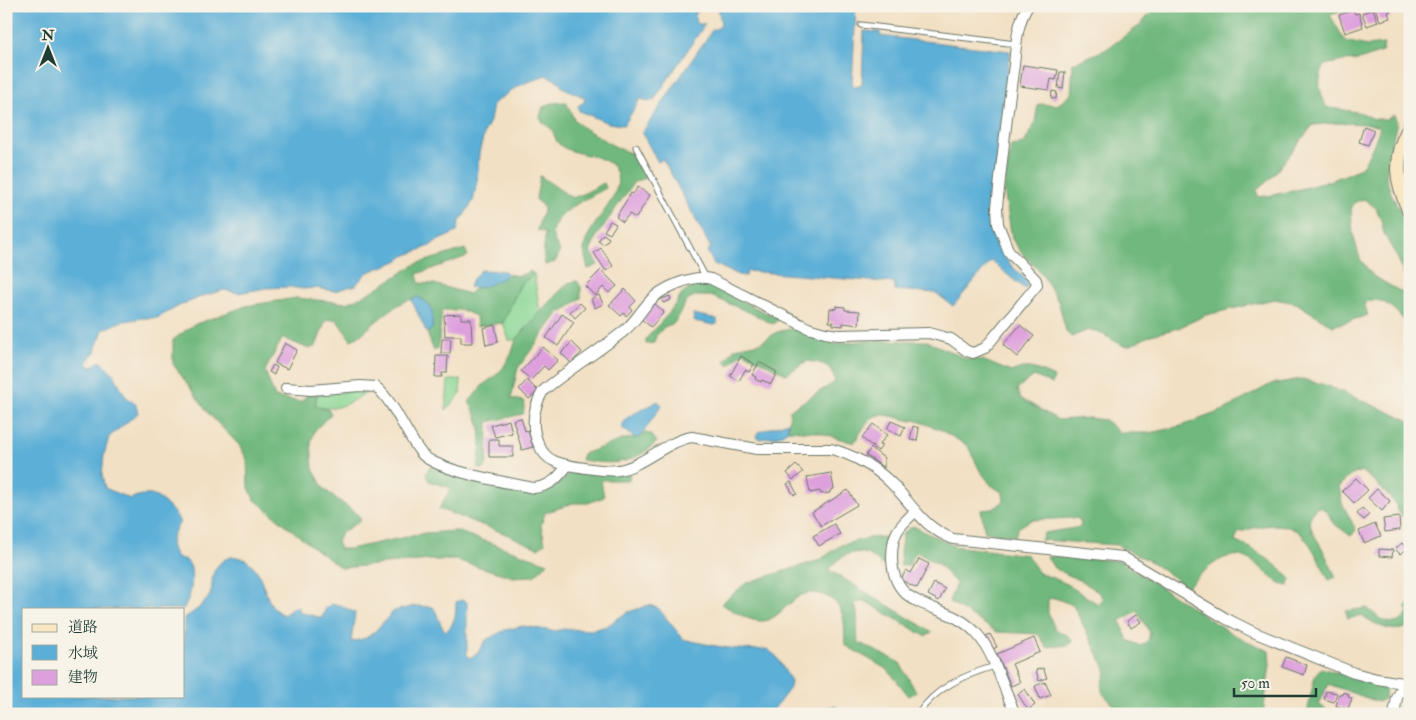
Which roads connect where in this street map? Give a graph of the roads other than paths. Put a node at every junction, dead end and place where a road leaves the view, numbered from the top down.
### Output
1 (1028, 6) edge
2 (861, 25) dead end
3 (1017, 44) junction
4 (1410, 127) edge
5 (636, 147) dead end
6 (1410, 212) edge
7 (706, 278) junction
8 (286, 388) dead end
9 (568, 465) junction
10 (916, 512) junction
11 (995, 666) junction
12 (1407, 683) edge
13 (918, 714) edge
14 (1015, 714) edge
15 (1394, 714) edge

1 - 3 street
2 - 3 lane
3 - 7 street
4 - 6 main road
5 - 7 lane
7 - 9 street
8 - 9 street
9 - 10 street
10 - 11 street
10 - 12 street
11 - 13 lane
11 - 14 street
12 - 15 street

